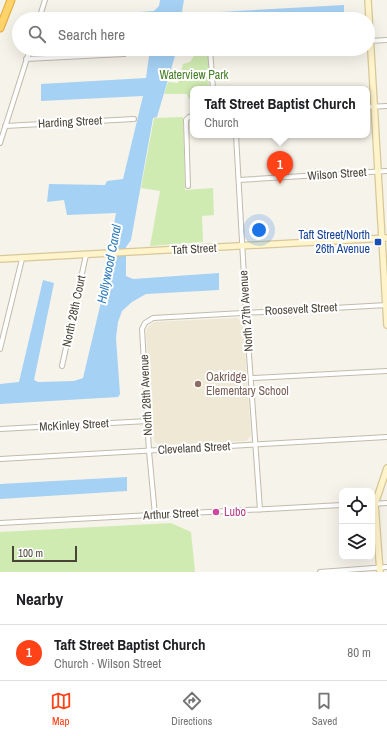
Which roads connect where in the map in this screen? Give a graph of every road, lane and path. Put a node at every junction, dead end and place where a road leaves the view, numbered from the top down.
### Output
1 (11, 0) edge
2 (45, 0) edge
3 (368, 0) edge
4 (41, 12) edge
5 (368, 12) edge
6 (0, 28) edge
7 (387, 40) edge
8 (375, 41) edge
9 (27, 56) edge
10 (85, 56) edge
11 (211, 56) edge
12 (370, 56) edge
13 (26, 59) junction
14 (213, 86) edge
15 (374, 106) junction
16 (387, 106) edge
17 (370, 107) edge
18 (190, 117) edge
19 (134, 119) dead end
20 (5, 126) junction
21 (236, 138) edge
22 (0, 143) edge
23 (387, 171) edge
24 (376, 172) junction
25 (239, 180) junction
26 (188, 186) dead end
27 (384, 238) edge
28 (242, 247) junction
29 (86, 255) junction
30 (0, 259) edge
31 (22, 259) junction
32 (386, 305) edge
33 (246, 312) junction
34 (145, 323) joint
35 (387, 325) edge
36 (0, 349) edge
37 (62, 366) dead end
38 (387, 371) edge
39 (252, 378) junction
40 (148, 421) junction
41 (0, 429) edge
42 (387, 437) edge
43 (256, 444) junction
44 (149, 450) junction
45 (0, 459) edge
46 (387, 468) edge
47 (375, 501) edge
48 (387, 503) edge
49 (375, 504) edge
50 (339, 506) edge
51 (260, 510) junction
52 (155, 515) junction
53 (375, 515) edge
54 (0, 523) edge
55 (387, 567) edge
56 (380, 570) edge
57 (320, 572) edge

1 - 6 highway
2 - 4 street
3 - 5 street
7 - 8 street
9 - 13 street
10 - 13 street
11 - 14 street
12 - 15 street
13 - 20 street
15 - 16 street
15 - 17 street
15 - 24 street
18 - 26 street
19 - 20 street, Harding Street
20 - 22 street
21 - 25 street, North 27th Avenue
23 - 24 street, Wilson Street
24 - 25 street, Wilson Street
24 - 27 street
25 - 28 street, North 27th Avenue
27 - 28 street, Taft Street
27 - 32 street
28 - 29 street, Taft Street
28 - 33 street, North 27th Avenue
29 - 31 street, Taft Street
29 - 37 street, North 28th Court
30 - 31 street, Taft Street
31 - 36 street
32 - 33 street, Roosevelt Street
32 - 35 street
33 - 34 street, Roosevelt Street
33 - 39 street, North 27th Avenue
34 - 40 street, North 28th Avenue
38 - 39 street
39 - 43 street, North 27th Avenue
40 - 41 street, McKinley Street
40 - 44 street, North 28th Avenue
42 - 43 street, Cleveland Street
43 - 44 street, Cleveland Street
43 - 51 street, North 27th Avenue
44 - 45 street, Cleveland Street
44 - 52 street, North 28th Avenue
46 - 47 street
48 - 49 street
50 - 51 street, Arthur Street
51 - 52 street, Arthur Street
52 - 54 street, Arthur Street
53 - 56 street
55 - 56 street
56 - 57 street

